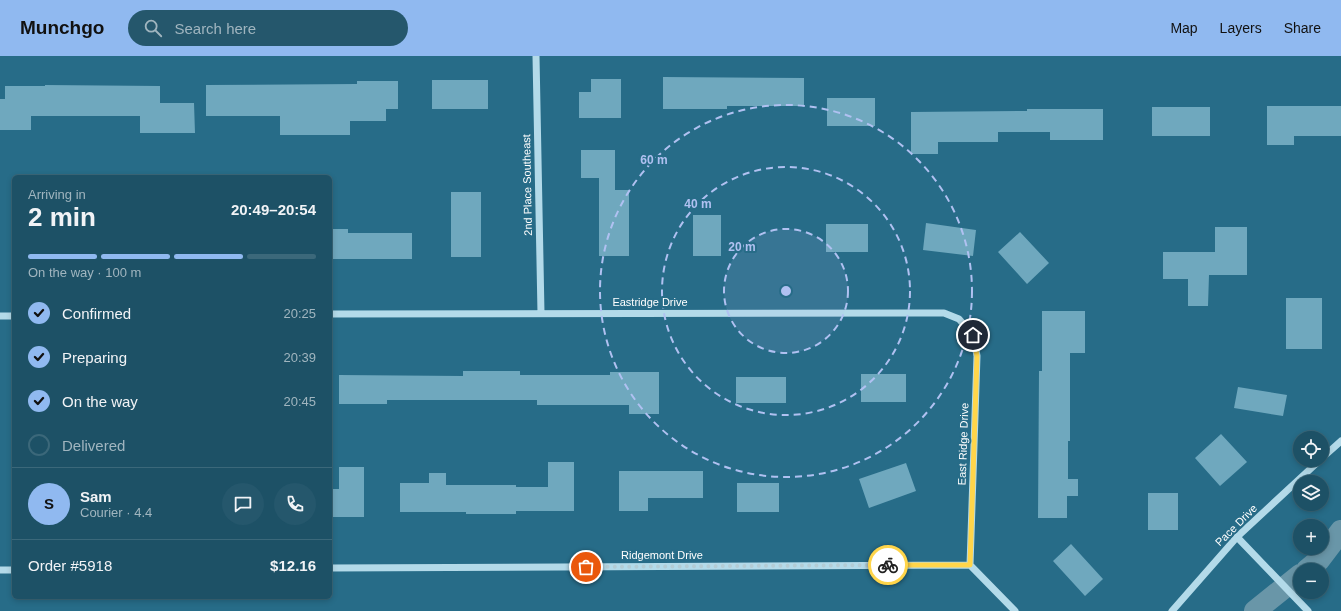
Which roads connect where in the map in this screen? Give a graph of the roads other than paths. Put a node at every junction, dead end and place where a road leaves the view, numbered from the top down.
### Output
1 (536, 56) edge
2 (541, 313) junction
3 (332, 314) edge
4 (0, 316) edge
5 (12, 316) edge
6 (965, 327) joint
7 (1341, 441) edge
8 (1329, 452) edge
9 (1312, 467) edge
10 (1237, 537) junction
11 (970, 565) junction
12 (332, 568) edge
13 (0, 570) edge
14 (12, 570) edge
15 (1015, 611) edge
16 (1172, 611) edge
17 (1308, 611) edge

1 - 2 street, 2nd Place Southeast
2 - 3 street, Eastridge Drive
2 - 6 street, Eastridge Drive
4 - 5 street
6 - 11 street, East Ridge Drive
7 - 8 street, Pace Drive
9 - 10 street, Pace Drive
10 - 16 street, Pace Drive
10 - 17 street
11 - 12 street, Ridgemont Drive
11 - 15 street
13 - 14 street

